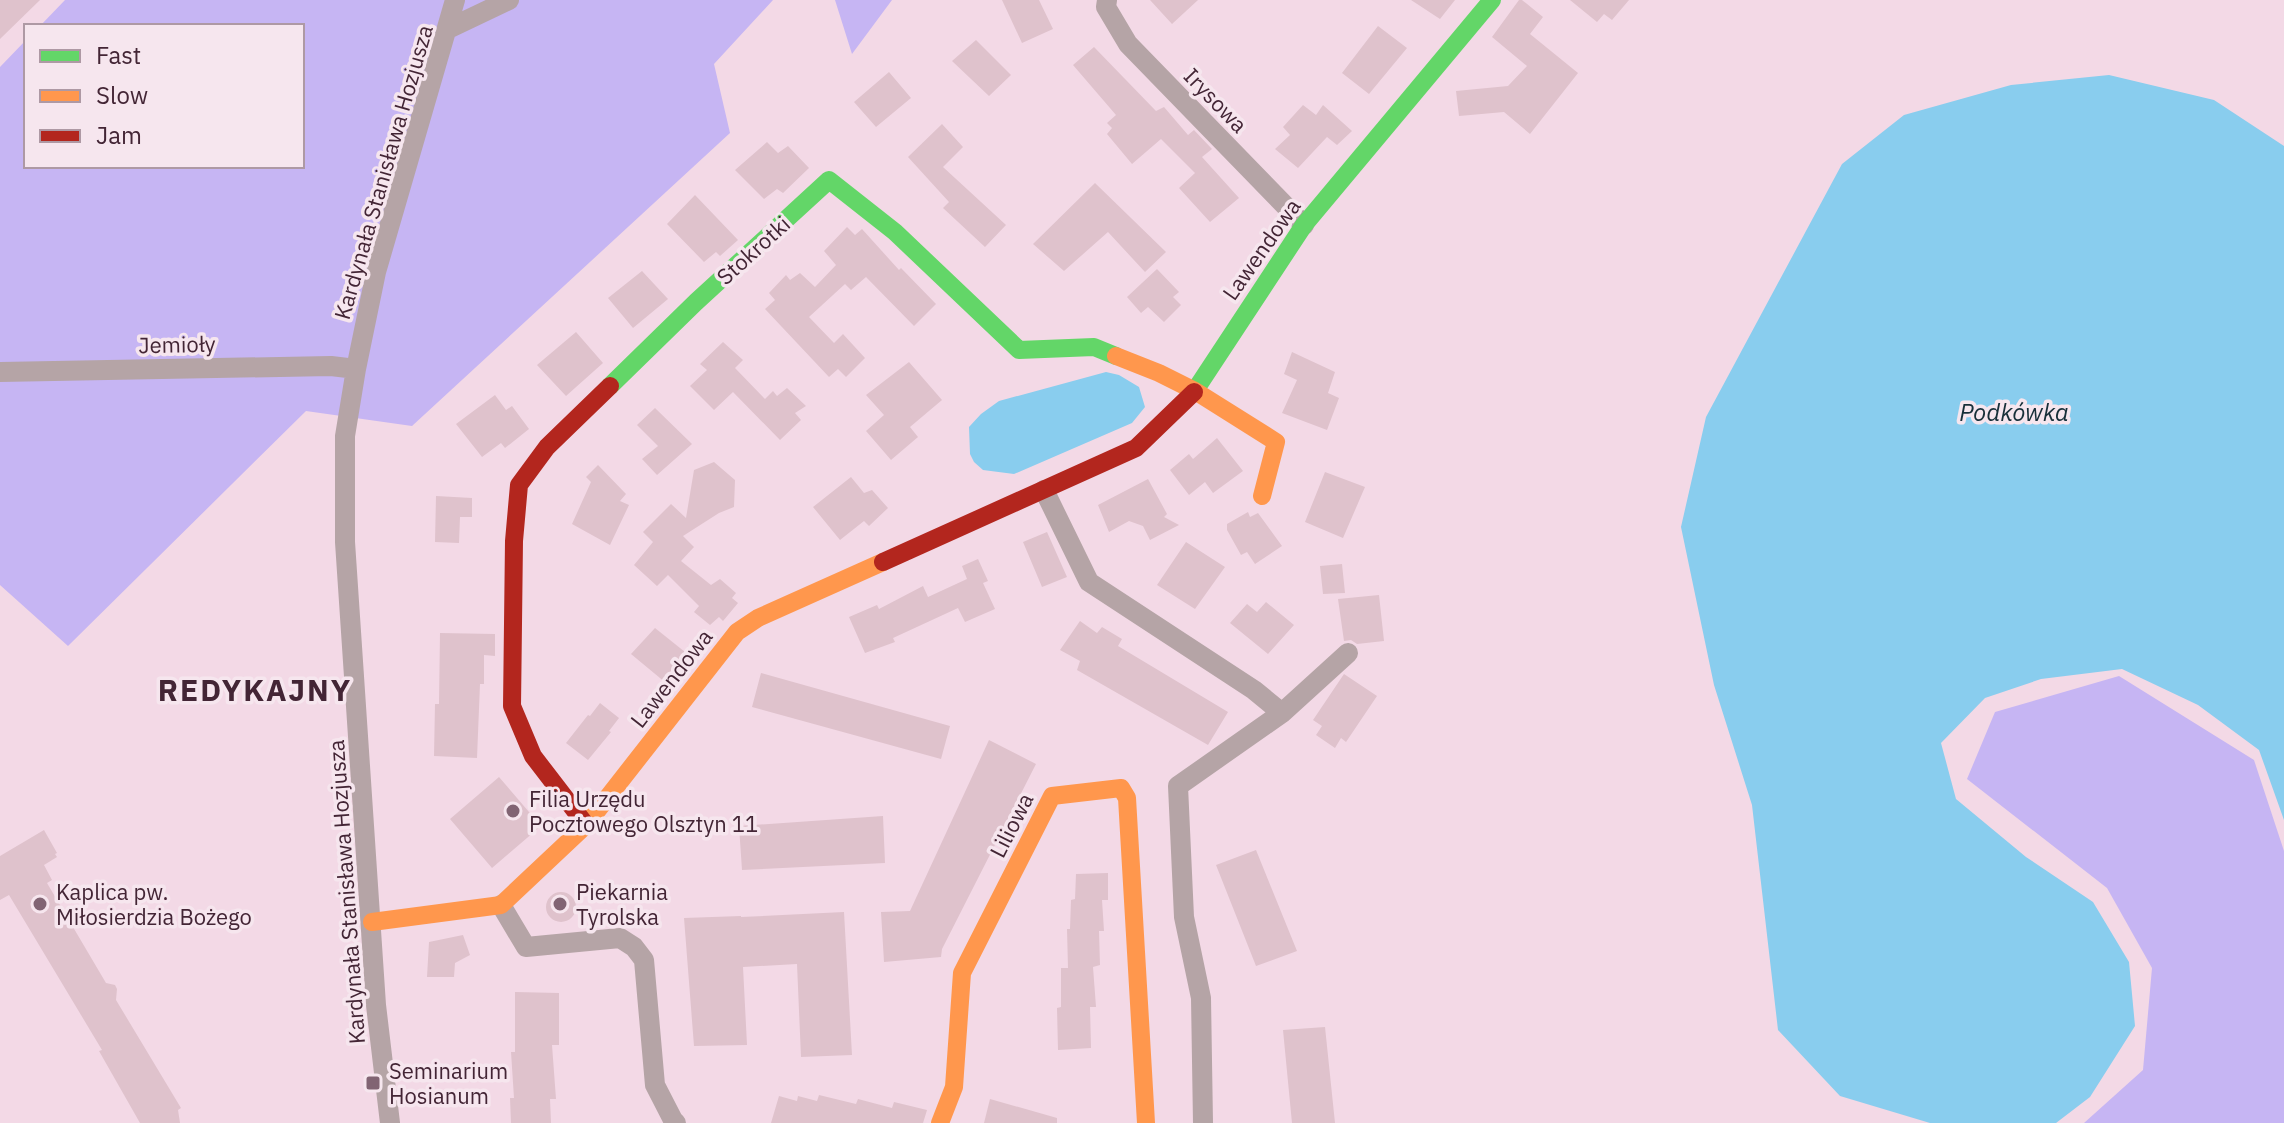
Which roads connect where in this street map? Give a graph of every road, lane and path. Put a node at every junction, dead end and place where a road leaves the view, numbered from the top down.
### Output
1 (455, 0) edge
2 (509, 0) edge
3 (1107, 0) edge
4 (1492, 0) edge
5 (448, 29) junction
6 (1304, 225) junction
7 (356, 369) junction
8 (0, 372) edge
9 (1195, 391) junction
10 (1044, 490) junction
11 (1262, 496) dead end
12 (1348, 653) dead end
13 (1282, 713) junction
14 (586, 825) junction
15 (501, 905) junction
16 (372, 922) junction
17 (390, 1123) edge
18 (676, 1123) edge
19 (940, 1123) edge
20 (1146, 1123) edge
21 (1203, 1123) edge

1 - 5 street, Kardynała Stanisława Hozjusza
2 - 5 street
3 - 6 street, Irysowa
4 - 6 street, Lawendowa
5 - 7 street, Kardynała Stanisława Hozjusza
6 - 9 street, Lawendowa
7 - 8 street, Jemioły
7 - 16 street, Kardynała Stanisława Hozjusza
9 - 10 street, Lawendowa
9 - 11 street, Stokrotki
9 - 14 street, Stokrotki
10 - 13 street
10 - 14 street, Lawendowa
12 - 13 street
13 - 21 street
14 - 15 street, Lawendowa
15 - 16 street
15 - 18 street
16 - 17 street, Kardynała Stanisława Hozjusza
19 - 20 street, Liliowa

